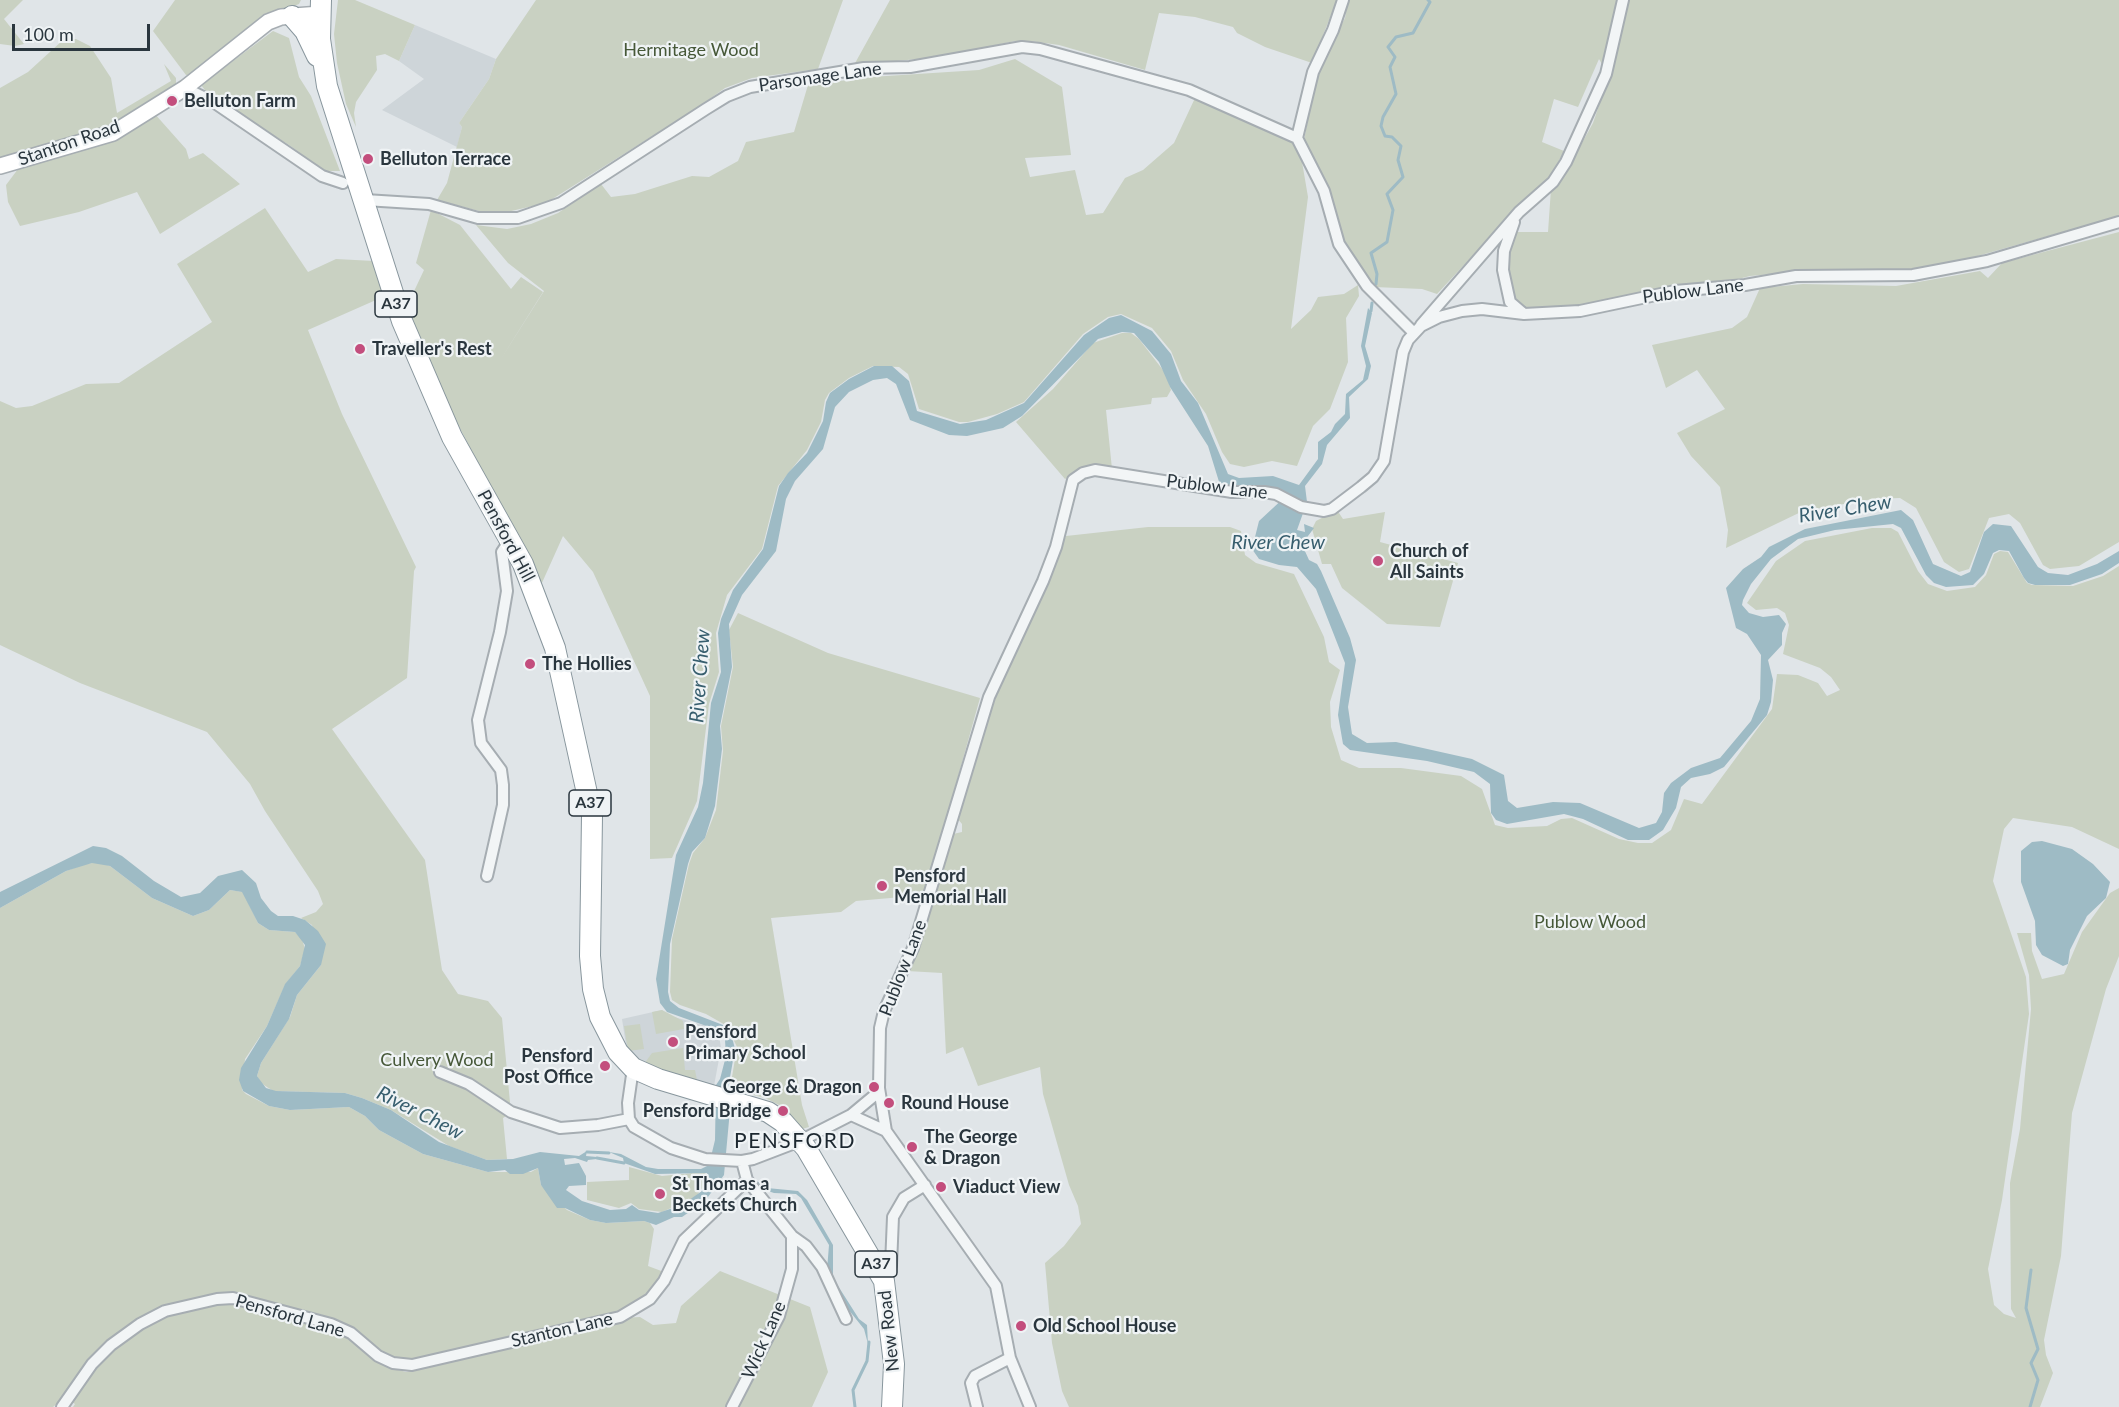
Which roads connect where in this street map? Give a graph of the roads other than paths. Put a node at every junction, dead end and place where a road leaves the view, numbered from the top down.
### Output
1 (1343, 0) edge
2 (1623, 0) edge
3 (321, 7) edge
4 (292, 16) junction
5 (322, 63) junction
6 (185, 88) junction
7 (1297, 138) junction
8 (0, 166) edge
9 (342, 183) dead end
10 (365, 200) junction
11 (1519, 212) junction
12 (2119, 222) edge
13 (1524, 314) junction
14 (1417, 329) junction
15 (510, 540) junction
16 (480, 854) dead end
17 (492, 857) junction
18 (487, 876) dead end
19 (633, 1068) junction
20 (440, 1072) dead end
21 (879, 1089) junction
22 (850, 1115) junction
23 (630, 1119) junction
24 (886, 1131) junction
25 (800, 1141) junction
26 (742, 1161) junction
27 (747, 1180) junction
28 (925, 1185) junction
29 (792, 1236) junction
30 (884, 1281) junction
31 (846, 1319) dead end
32 (1010, 1358) junction
33 (440, 1359) joint
34 (62, 1407) edge
35 (732, 1407) edge
36 (892, 1407) edge
37 (977, 1407) edge
38 (1030, 1407) edge

1 - 7 street
2 - 11 street
3 - 4 main road, Stanton Road
3 - 5 highway, Pensford Hill / A37
4 - 5 highway
4 - 6 main road, Stanton Road
5 - 10 highway, Pensford Hill / A37
6 - 8 main road, Stanton Road
6 - 9 street
7 - 10 street, Parsonage Lane
7 - 14 street
10 - 15 highway, Pensford Hill / A37
11 - 13 street
11 - 14 street
12 - 13 street, Publow Lane
13 - 14 street, Publow Lane
14 - 21 street, Publow Lane
15 - 17 street
15 - 19 highway, Pensford Hill / A37
16 - 17 street
17 - 18 street
19 - 23 street
19 - 25 highway, New Road / A37
20 - 23 street
21 - 22 street
21 - 24 street, Publow Lane
22 - 24 street
22 - 25 street
23 - 26 street
24 - 28 street
25 - 26 street
25 - 30 highway, New Road / A37
26 - 27 street
27 - 29 street
27 - 33 street, Stanton Lane
28 - 30 street
28 - 32 street
29 - 31 street
29 - 35 street, Wick Lane
30 - 36 highway, New Road / A37
32 - 37 street
32 - 38 street
33 - 34 street, Pensford Lane

